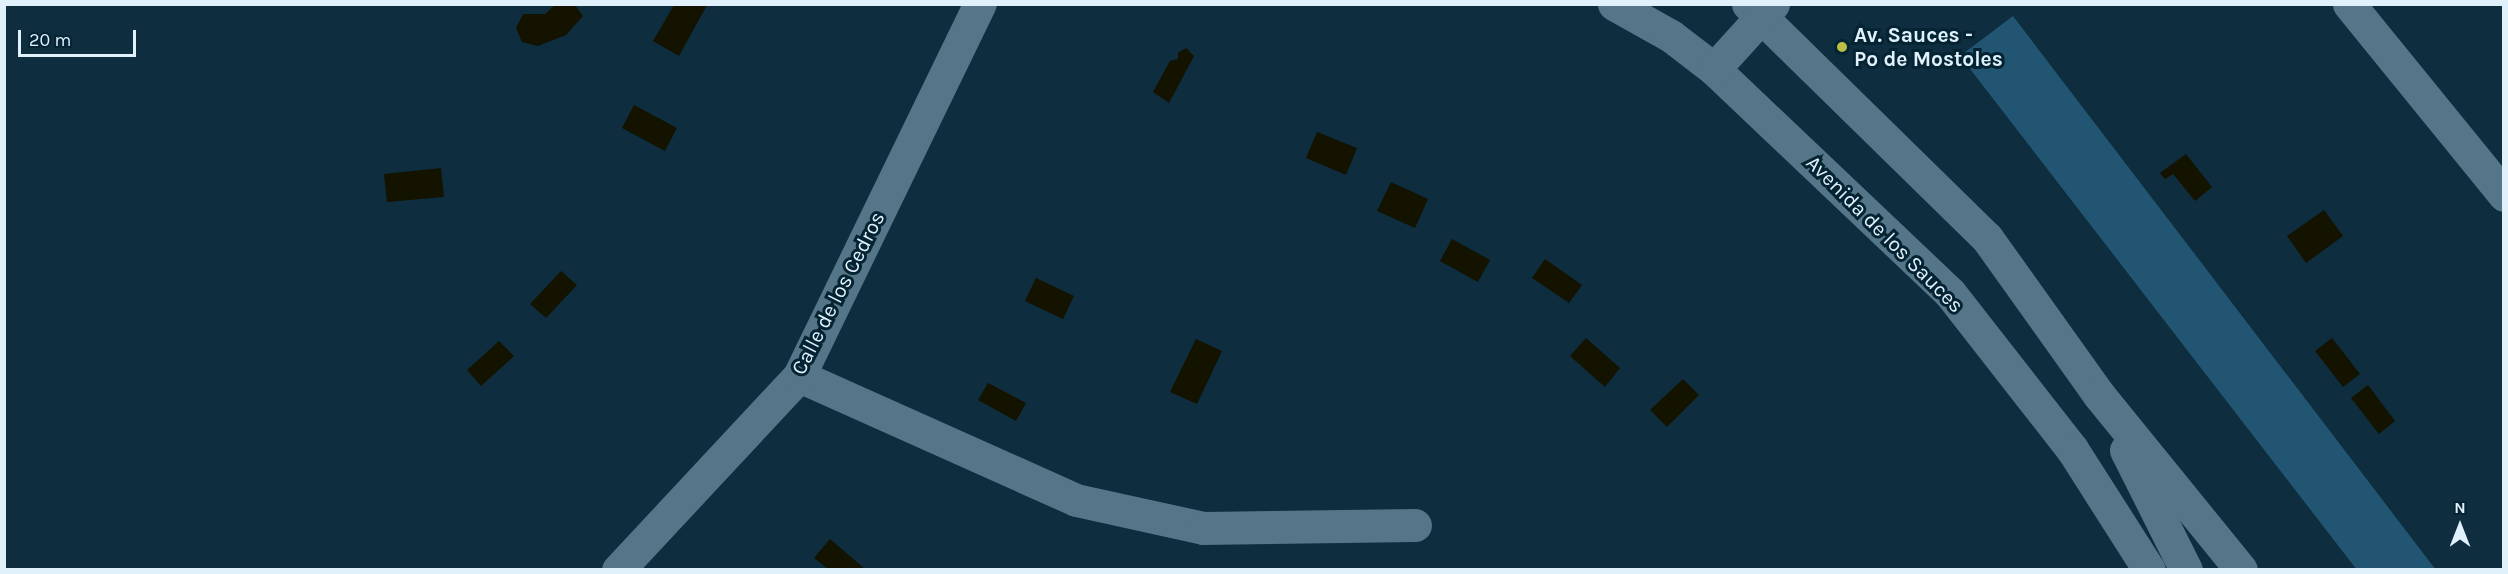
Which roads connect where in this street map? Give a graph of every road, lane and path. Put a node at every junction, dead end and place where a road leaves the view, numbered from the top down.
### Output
1 (980, 4) edge
2 (1614, 4) edge
3 (2349, 4) edge
4 (1761, 8) edge
5 (1714, 69) junction
6 (2504, 195) edge
7 (799, 376) junction
8 (2099, 395) junction
9 (1415, 525) dead end
10 (618, 570) edge
11 (2148, 570) edge
12 (2186, 570) edge
13 (2241, 570) edge

1 - 7 street, Calle de los Cedros
2 - 5 street, Avenida de los Sauces
3 - 6 street
4 - 5 street
4 - 8 street
5 - 11 street, Avenida de los Sauces
7 - 9 street
7 - 10 street, Calle de los Cedros
8 - 12 street
8 - 13 street

